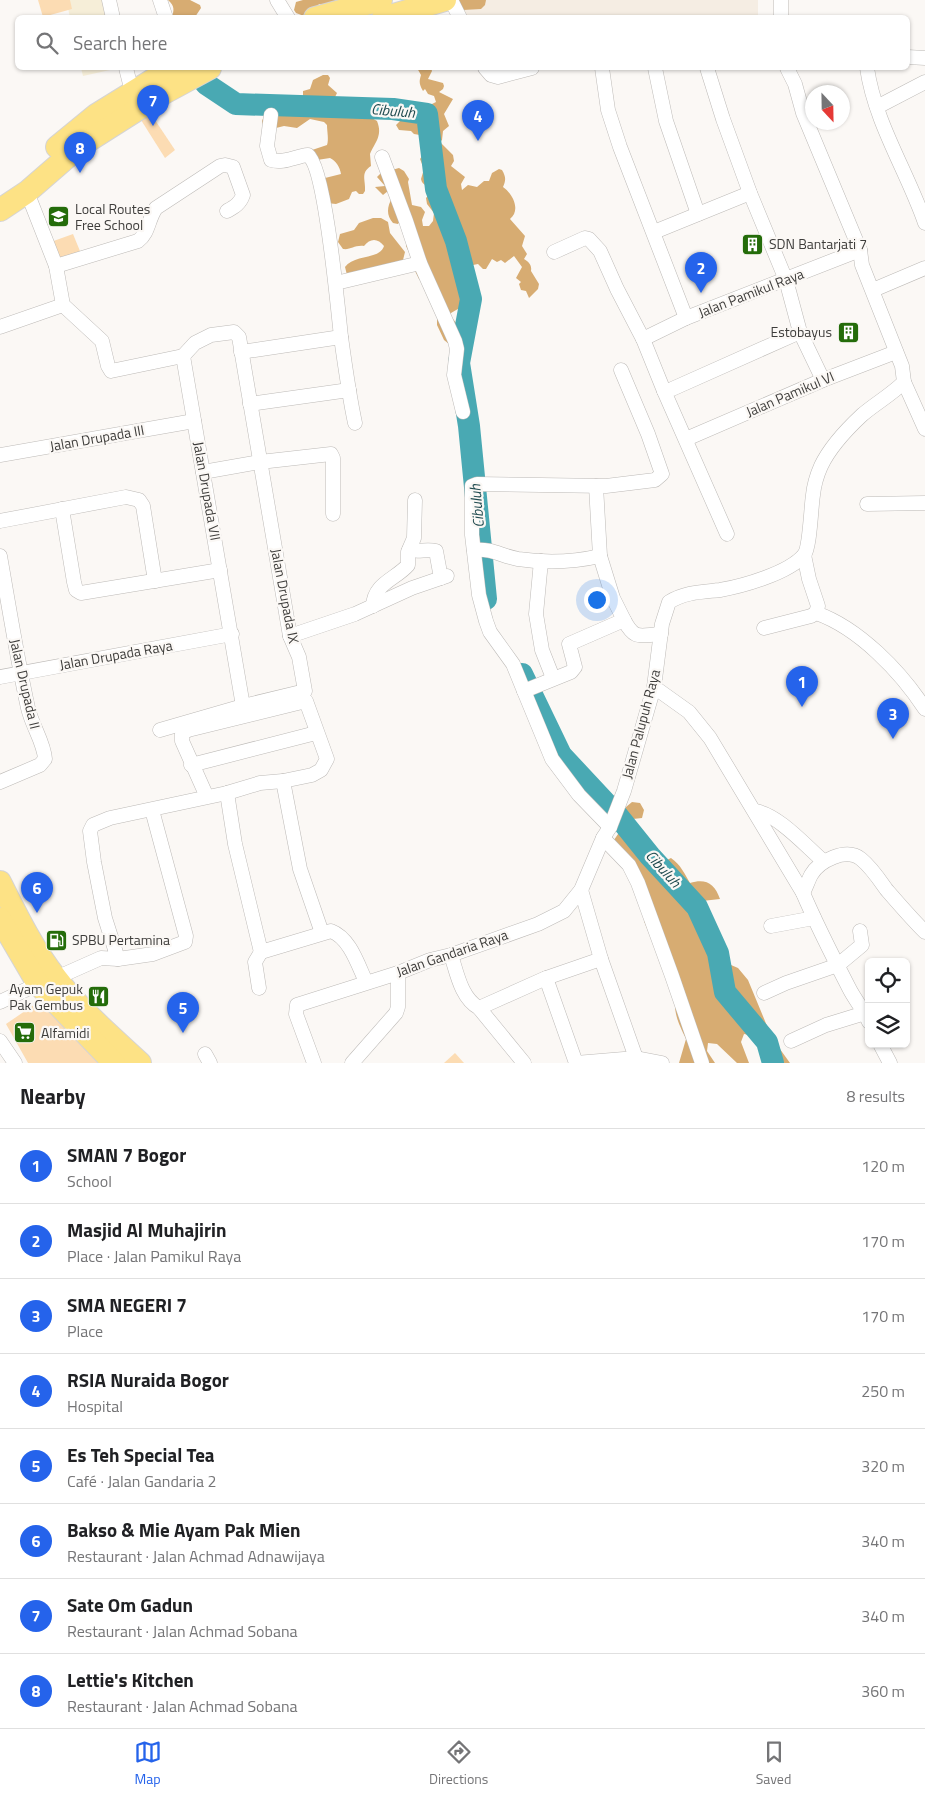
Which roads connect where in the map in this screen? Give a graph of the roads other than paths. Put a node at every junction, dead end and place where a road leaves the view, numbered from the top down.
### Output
1 (109, 0) edge
2 (160, 0) edge
3 (277, 0) edge
4 (381, 0) edge
5 (445, 0) edge
6 (451, 0) edge
7 (781, 0) edge
8 (112, 15) edge
9 (165, 15) edge
10 (286, 15) edge
11 (326, 15) edge
12 (394, 15) edge
13 (458, 15) edge
14 (781, 15) edge
15 (910, 57) edge
16 (925, 58) edge
17 (126, 70) edge
18 (200, 70) edge
19 (486, 70) edge
20 (524, 70) edge
21 (602, 70) edge
22 (655, 70) edge
23 (708, 70) edge
24 (788, 70) edge
25 (868, 70) edge
26 (179, 74) edge
27 (925, 84) edge
28 (132, 92) junction
29 (877, 107) junction
30 (271, 114) dead end
31 (382, 157) dead end
32 (27, 192) junction
33 (0, 193) edge
34 (750, 193) junction
35 (923, 208) edge
36 (0, 210) edge
37 (227, 211) dead end
38 (698, 214) junction
39 (925, 223) edge
40 (654, 232) junction
41 (860, 250) junction
42 (554, 252) dead end
43 (420, 263) junction
44 (56, 266) junction
45 (925, 268) edge
46 (786, 280) junction
47 (336, 283) junction
48 (873, 290) junction
49 (63, 305) junction
50 (686, 318) junction
51 (0, 327) edge
52 (800, 332) junction
53 (341, 336) junction
54 (643, 339) junction
55 (241, 352) junction
56 (896, 352) junction
57 (183, 356) junction
58 (621, 370) dead end
59 (823, 380) junction
60 (904, 382) junction
61 (349, 390) junction
62 (664, 391) junction
63 (250, 404) junction
64 (463, 412) dead end
65 (194, 421) junction
66 (354, 423) dead end
67 (925, 429) edge
68 (686, 439) junction
69 (0, 455) edge
70 (260, 462) junction
71 (203, 472) junction
72 (596, 486) junction
73 (415, 500) dead end
74 (925, 503) edge
75 (867, 504) dead end
76 (62, 509) junction
77 (333, 514) dead end
78 (0, 521) edge
79 (727, 534) dead end
80 (477, 549) junction
81 (409, 550) junction
82 (804, 554) junction
83 (0, 556) edge
84 (600, 556) junction
85 (541, 561) junction
86 (220, 570) junction
87 (155, 581) junction
88 (373, 606) junction
89 (816, 613) junction
90 (624, 620) junction
91 (764, 628) dead end
92 (232, 634) junction
93 (661, 634) junction
94 (290, 636) junction
95 (20, 672) junction
96 (0, 677) edge
97 (553, 678) junction
98 (654, 687) junction
99 (528, 689) junction
100 (925, 709) edge
101 (244, 711) junction
102 (160, 730) dead end
103 (316, 733) junction
104 (191, 766) junction
105 (283, 781) junction
106 (0, 782) edge
107 (227, 793) junction
108 (206, 797) junction
109 (152, 810) junction
110 (755, 811) junction
111 (609, 828) junction
112 (821, 859) dead end
113 (0, 882) edge
114 (580, 890) junction
115 (803, 893) junction
116 (814, 918) junction
117 (0, 919) edge
118 (771, 926) dead end
119 (860, 931) dead end
120 (925, 932) edge
121 (322, 933) junction
122 (261, 952) junction
123 (451, 955) junction
124 (118, 959) junction
125 (601, 959) junction
126 (838, 965) junction
127 (398, 973) junction
128 (546, 978) junction
129 (47, 981) junction
130 (366, 982) junction
131 (259, 988) dead end
132 (764, 993) dead end
133 (0, 1002) edge
134 (479, 1008) junction
135 (865, 1015) edge
136 (865, 1018) edge
137 (0, 1041) edge
138 (791, 1042) dead end
139 (882, 1048) edge
140 (636, 1058) junction
141 (15, 1063) edge
142 (114, 1063) edge
143 (140, 1063) edge
144 (314, 1063) edge
145 (352, 1063) edge
146 (524, 1063) edge
147 (576, 1063) edge
148 (662, 1063) edge
149 (702, 1063) edge
150 (890, 1063) edge

1 - 8 street
2 - 9 street
3 - 10 street
4 - 11 main road
5 - 12 main road
6 - 13 street
7 - 14 street
15 - 16 street
17 - 28 street
18 - 26 main road
19 - 20 street
21 - 40 street
22 - 38 street
23 - 34 street
24 - 41 street
25 - 29 street
26 - 28 main road
26 - 32 main road
27 - 29 street
28 - 33 main road
29 - 35 street
30 - 47 street
31 - 43 street
32 - 36 main road
32 - 44 street
34 - 38 street
34 - 46 street
35 - 39 street
37 - 44 street
38 - 40 street
40 - 50 street
41 - 46 street, Jalan Pamikul Raya
41 - 48 street
42 - 54 street
43 - 47 street
43 - 64 street
44 - 49 street
45 - 48 street
46 - 50 street, Jalan Pamikul Raya
46 - 52 street
47 - 53 street
48 - 56 street
49 - 51 street
49 - 57 street
50 - 54 street, Jalan Pamikul Raya
52 - 59 street
52 - 62 street
53 - 55 street
53 - 61 street
54 - 62 street
55 - 57 street
55 - 63 street, Jalan Drupada IX
56 - 59 street, Jalan Pamikul VI
56 - 60 street
57 - 65 street, Jalan Drupada VII
58 - 72 street
59 - 68 street, Jalan Pamikul VI
60 - 67 street
60 - 82 street
61 - 63 street
61 - 66 street
62 - 68 street
63 - 70 street, Jalan Drupada IX
65 - 69 street, Jalan Drupada III
65 - 71 street, Jalan Drupada VII
68 - 79 street
70 - 71 street
70 - 77 street
70 - 94 street, Jalan Drupada IX
71 - 86 street, Jalan Drupada VII
72 - 80 street
72 - 84 street
73 - 81 street
74 - 75 street
76 - 78 street
76 - 87 street
76 - 87 street
80 - 85 street
80 - 99 street
81 - 88 street
81 - 88 street
82 - 89 street
82 - 93 street, Jalan Palupuh Raya
83 - 95 street, Jalan Drupada II
84 - 85 street
84 - 90 street
85 - 97 street
86 - 87 street
86 - 92 street, Jalan Drupada VII
88 - 94 street
89 - 91 street
89 - 100 street
90 - 93 street
90 - 97 street
92 - 95 street, Jalan Drupada Raya
92 - 101 street, Jalan Drupada VII
93 - 98 street, Jalan Palupuh Raya
94 - 101 street, Jalan Drupada IX
95 - 96 street, Jalan Drupada Raya
95 - 106 street, Jalan Drupada II
97 - 99 street
98 - 110 street
98 - 111 street, Jalan Palupuh Raya
99 - 111 street
101 - 102 street, Jalan Drupada IX
101 - 103 street
101 - 104 street
103 - 104 street
103 - 105 street
104 - 108 street
105 - 107 street
105 - 121 street
107 - 108 street
107 - 122 street
108 - 109 street
109 - 124 street
109 - 124 street
110 - 112 street
110 - 115 street
111 - 114 street, Jalan Gandaria Raya
111 - 149 street
113 - 129 main road
114 - 123 street, Jalan Gandaria Raya
114 - 125 street
115 - 116 street
115 - 120 street
116 - 118 street
116 - 126 street
117 - 129 main road
119 - 126 street
121 - 122 street
121 - 130 street
122 - 131 street
123 - 127 street, Jalan Gandaria Raya
123 - 134 street
124 - 129 street
125 - 128 street
125 - 140 street
126 - 132 street
126 - 135 street
127 - 130 street, Jalan Gandaria Raya
127 - 145 street
128 - 134 street
128 - 147 street
129 - 133 street
129 - 142 main road
129 - 143 main road
130 - 144 street, Jalan Gandaria Raya
134 - 146 street
136 - 138 street
137 - 141 street
139 - 150 street
140 - 147 street
140 - 148 street

